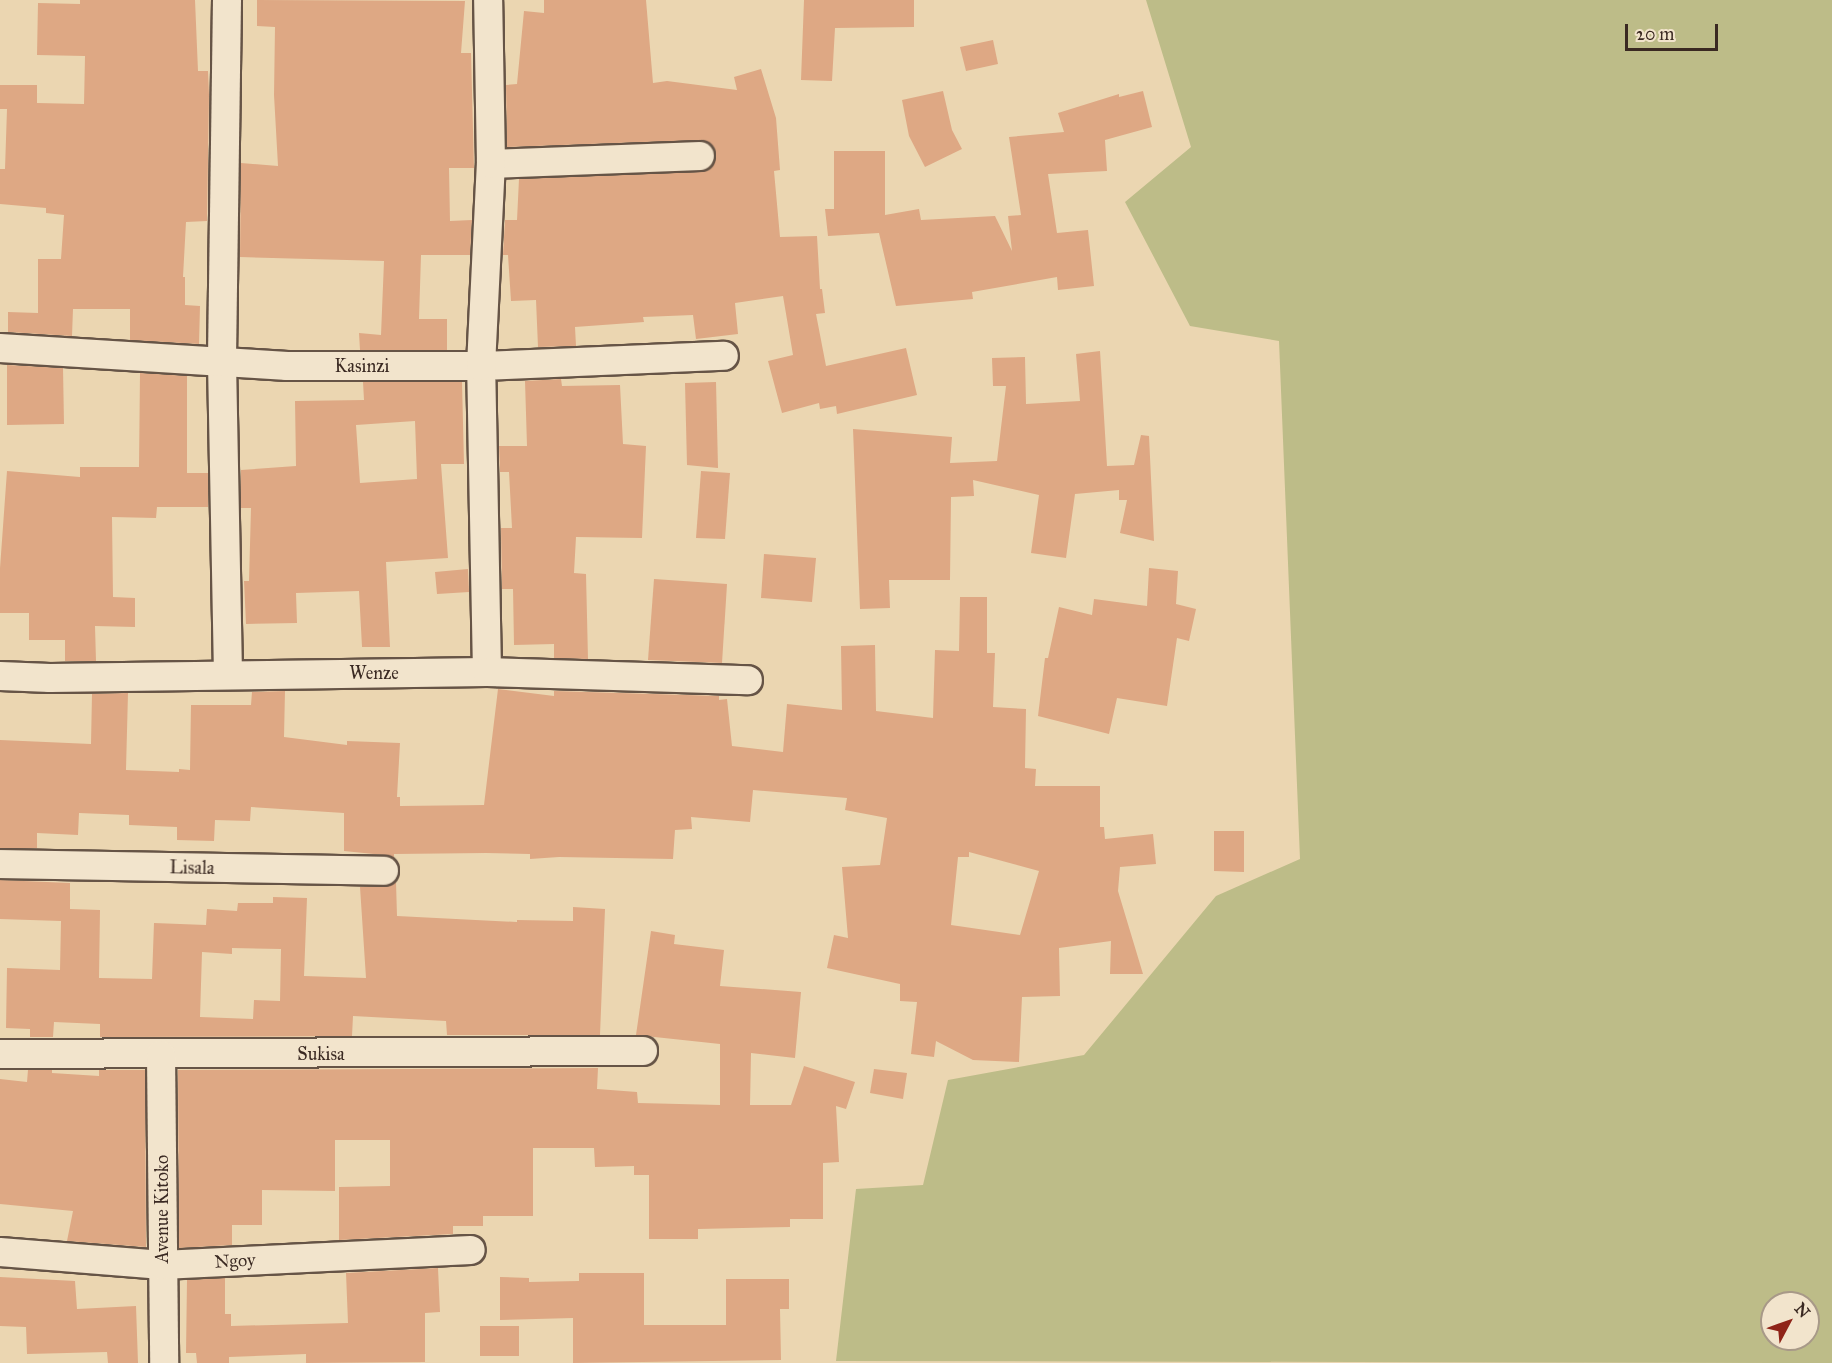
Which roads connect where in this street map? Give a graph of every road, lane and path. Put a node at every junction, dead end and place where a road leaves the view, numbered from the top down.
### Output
1 (226, 0) edge
2 (488, 0) edge
3 (700, 156) dead end
4 (491, 164) junction
5 (0, 348) edge
6 (724, 356) dead end
7 (222, 362) junction
8 (481, 366) junction
9 (487, 672) junction
10 (228, 674) junction
11 (0, 676) edge
12 (748, 680) dead end
13 (0, 864) edge
14 (384, 871) dead end
15 (643, 1051) dead end
16 (0, 1054) edge
17 (161, 1055) junction
18 (471, 1250) dead end
19 (0, 1252) edge
20 (162, 1265) junction
21 (164, 1363) edge

1 - 7 street
2 - 4 street
3 - 4 street
4 - 8 street
5 - 7 street, Kasinzi
6 - 8 street, Kasinzi
7 - 8 street, Kasinzi
7 - 10 street
8 - 9 street
9 - 10 street, Wenze
9 - 12 street, Wenze
10 - 11 street, Wenze
13 - 14 street, Lisala
15 - 17 street, Sukisa
16 - 17 street, Sukisa
17 - 20 street, Avenue Kitoko
18 - 20 street, Ngoy
19 - 20 street, Ngoy
20 - 21 street, Avenue Kitoko

